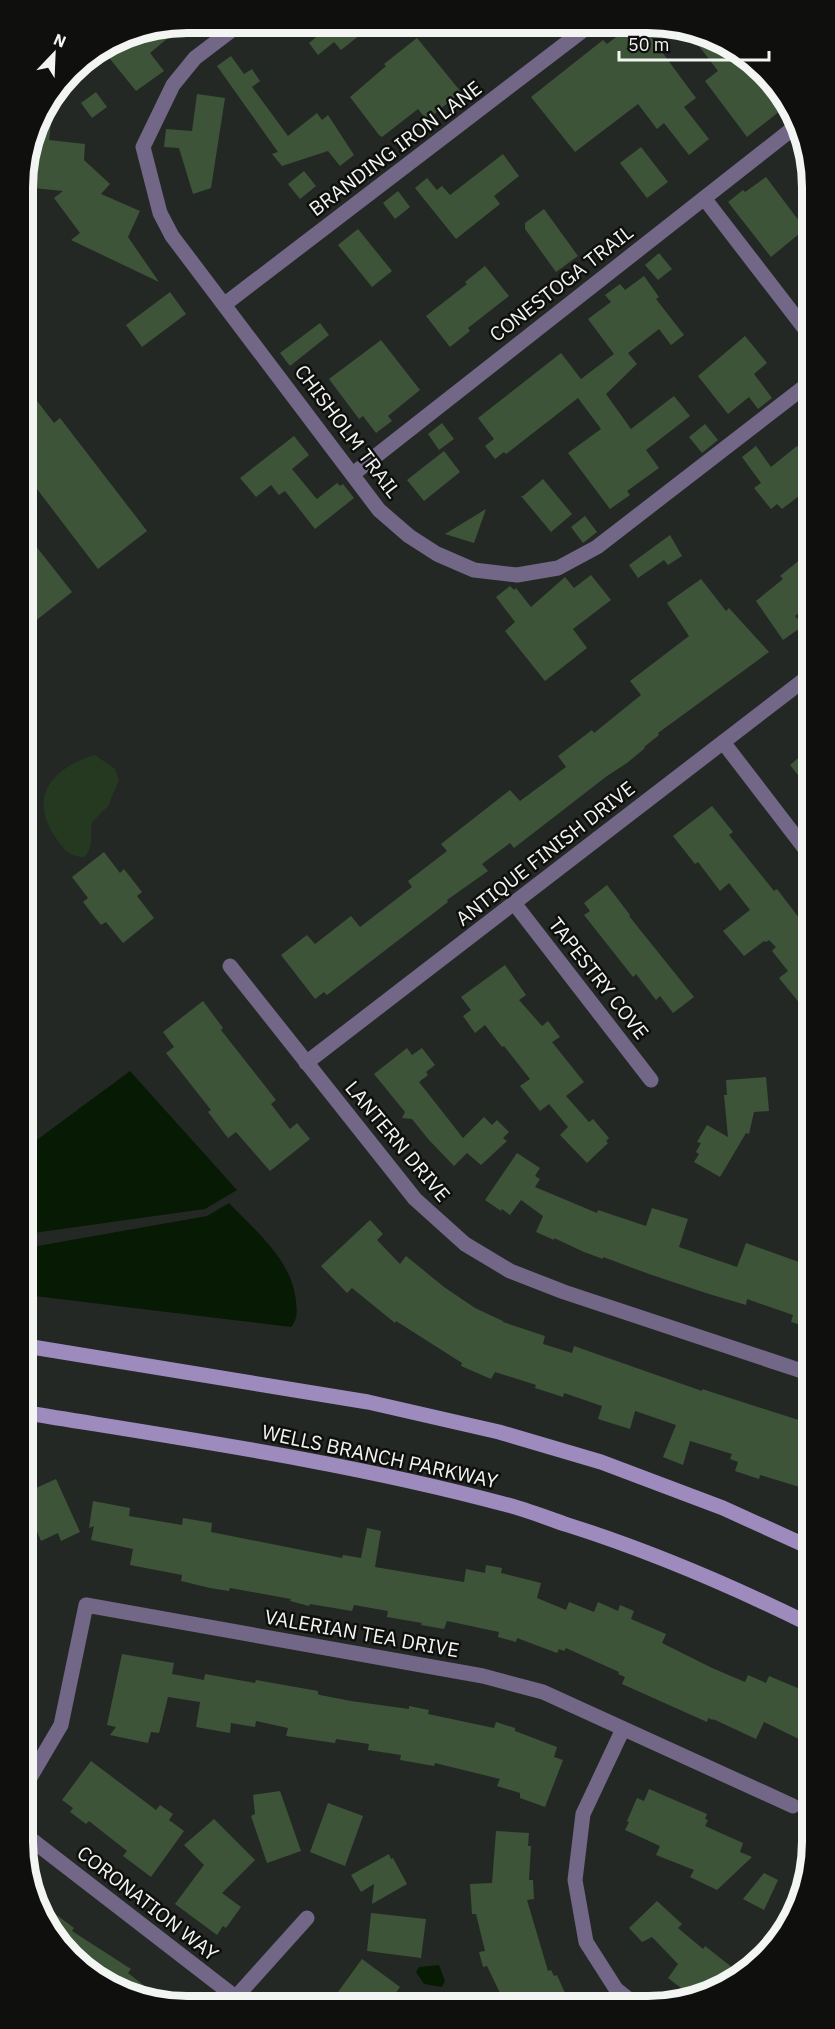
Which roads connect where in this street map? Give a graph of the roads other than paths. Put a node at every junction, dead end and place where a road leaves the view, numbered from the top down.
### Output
1 (228, 33) edge
2 (580, 33) edge
3 (791, 130) edge
4 (704, 198) junction
5 (225, 304) junction
6 (802, 325) edge
7 (802, 389) edge
8 (353, 474) junction
9 (802, 681) edge
10 (723, 742) junction
11 (802, 845) edge
12 (514, 903) junction
13 (230, 966) dead end
14 (306, 1063) junction
15 (651, 1080) dead end
16 (33, 1347) edge
17 (802, 1371) edge
18 (33, 1414) edge
19 (802, 1544) edge
20 (802, 1619) edge
21 (623, 1729) junction
22 (33, 1773) edge
23 (793, 1806) dead end
24 (33, 1841) edge
25 (307, 1918) dead end
26 (234, 1996) edge
27 (242, 1996) edge
28 (625, 1996) edge

1 - 5 street, CHISHOLM TRAIL
2 - 5 street, BRANDING IRON LANE
3 - 4 street, CONESTOGA TRAIL
4 - 6 street
4 - 8 street, CONESTOGA TRAIL
5 - 8 street, CHISHOLM TRAIL
7 - 8 street, CHISHOLM TRAIL
9 - 10 street, ANTIQUE FINISH DRIVE
10 - 11 street
10 - 12 street, ANTIQUE FINISH DRIVE
12 - 14 street, ANTIQUE FINISH DRIVE
12 - 15 street, TAPESTRY COVE
13 - 14 street, LANTERN DRIVE
14 - 17 street, LANTERN DRIVE
16 - 19 main road
18 - 20 main road, WELLS BRANCH PARKWAY
21 - 22 street, VALERIAN TEA DRIVE
21 - 23 street, VALERIAN TEA DRIVE
21 - 28 street
24 - 26 street, CORONATION WAY
25 - 27 street

